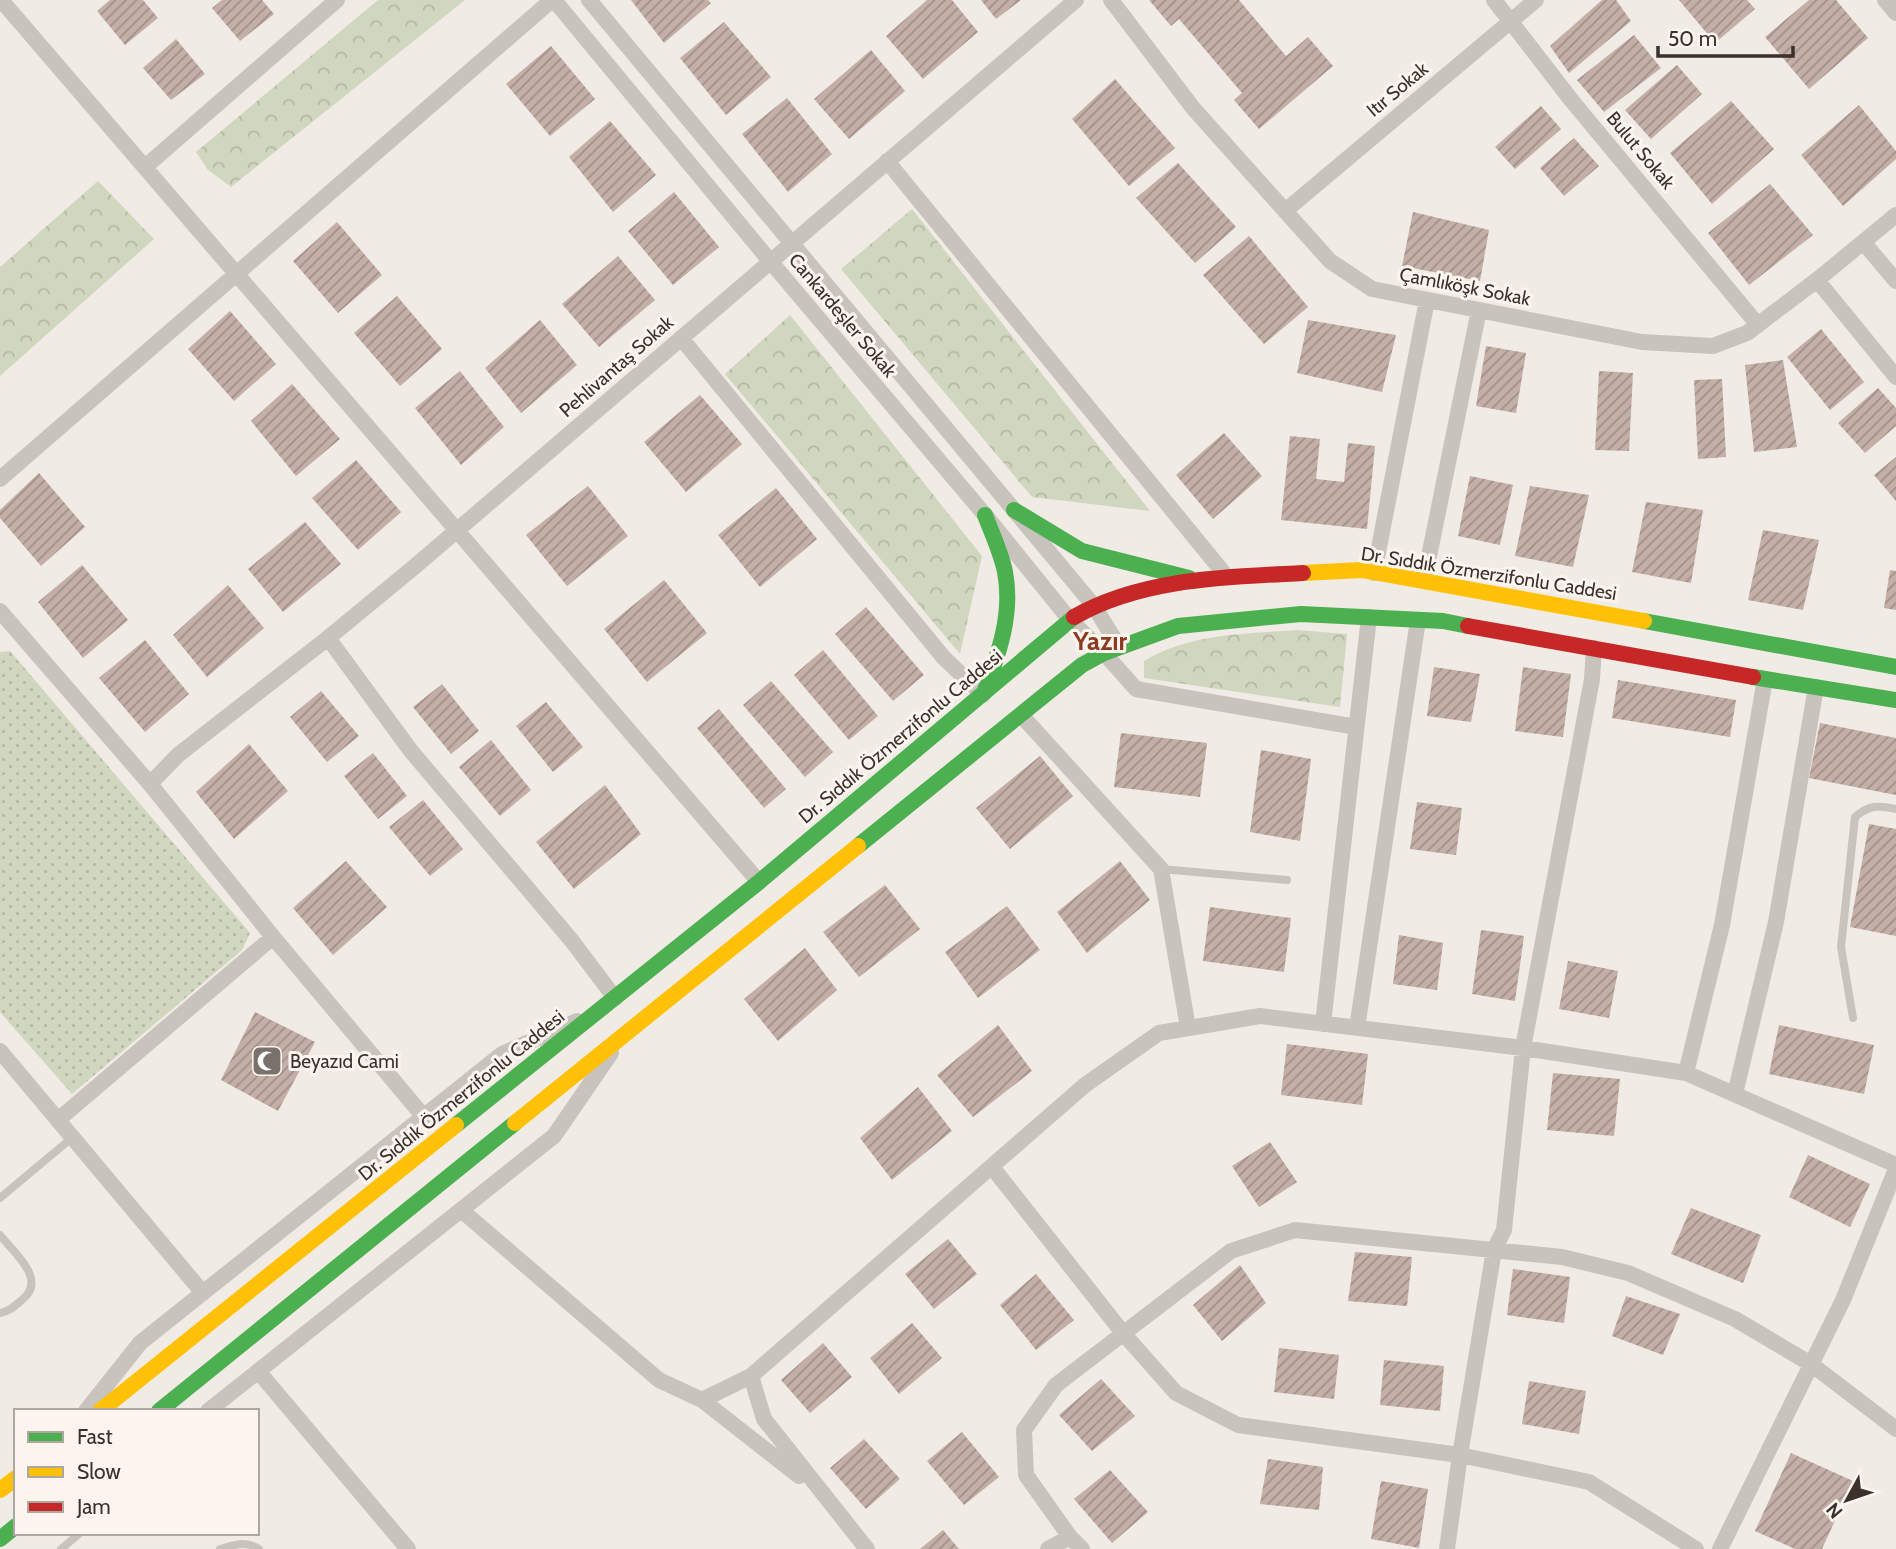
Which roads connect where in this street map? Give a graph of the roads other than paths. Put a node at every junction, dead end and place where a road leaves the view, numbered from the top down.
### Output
1 (1, 0) edge
2 (337, 0) edge
3 (553, 0) edge
4 (589, 0) edge
5 (1076, 0) edge
6 (1111, 0) edge
7 (1494, 0) edge
8 (1536, 0) edge
9 (1885, 0) edge
10 (1896, 13) edge
11 (1510, 22) junction
12 (887, 161) junction
13 (145, 167) junction
14 (1285, 211) junction
15 (1896, 215) edge
16 (791, 243) junction
17 (1864, 243) junction
18 (770, 261) junction
19 (236, 274) junction
20 (1817, 281) junction
21 (1896, 281) edge
22 (1427, 300) junction
23 (1479, 310) junction
24 (1758, 324) junction
25 (681, 338) junction
26 (1896, 377) edge
27 (0, 479) edge
28 (1014, 510) junction
29 (985, 515) junction
30 (457, 530) junction
31 (1374, 573) junction
32 (1227, 577) junction
33 (1203, 581) junction
34 (1424, 581) junction
35 (1094, 606) junction
36 (2, 617) edge
37 (1369, 617) junction
38 (1070, 620) junction
39 (1418, 620) junction
40 (328, 638) junction
41 (1594, 649) junction
42 (1111, 650) junction
43 (1896, 667) edge
44 (1765, 679) junction
45 (1816, 687) junction
46 (983, 695) junction
47 (1896, 701) edge
48 (1022, 716) junction
49 (1356, 727) junction
50 (150, 784) junction
51 (1896, 809) edge
52 (1161, 869) junction
53 (1287, 880) dead end
54 (759, 882) junction
55 (272, 937) junction
56 (615, 998) junction
57 (598, 1011) junction
58 (1853, 1018) dead end
59 (1323, 1024) junction
60 (1188, 1028) junction
61 (1357, 1028) junction
62 (622, 1037) junction
63 (1522, 1048) junction
64 (0, 1051) edge
65 (1686, 1073) junction
66 (1735, 1094) junction
67 (424, 1117) junction
68 (58, 1118) junction
69 (73, 1136) junction
70 (992, 1167) junction
71 (1896, 1167) edge
72 (0, 1198) edge
73 (461, 1210) junction
74 (0, 1236) edge
75 (1494, 1250) junction
76 (203, 1293) junction
77 (0, 1313) edge
78 (1123, 1333) junction
79 (1811, 1364) junction
80 (258, 1371) junction
81 (751, 1376) junction
82 (702, 1400) junction
83 (88, 1409) edge
84 (102, 1409) edge
85 (161, 1409) edge
86 (210, 1409) edge
87 (1896, 1429) edge
88 (1460, 1455) junction
89 (838, 1514) junction
90 (14, 1528) edge
91 (78, 1535) edge
92 (1070, 1537) junction
93 (0, 1539) edge
94 (61, 1549) edge
95 (220, 1549) edge
96 (259, 1549) edge
97 (407, 1549) edge
98 (867, 1549) edge
99 (1048, 1549) edge
100 (1082, 1549) edge
101 (1447, 1549) edge
102 (1696, 1549) edge
103 (1720, 1549) edge

1 - 13 street
2 - 13 street
3 - 18 street, Cankardeşler Sokak
3 - 19 street
4 - 16 street, Cankardeşler Sokak
5 - 12 street, Pehlivantaş Sokak
6 - 14 street, Çamlıköşk Sokak
7 - 11 street, Bulut Sokak
8 - 11 street, Itır Sokak
9 - 10 street
11 - 14 street, Itır Sokak
11 - 24 street, Bulut Sokak
12 - 16 street, Pehlivantaş Sokak
12 - 32 street
13 - 19 street
14 - 22 street, Çamlıköşk Sokak
15 - 17 street, Çamlıköşk Sokak
16 - 18 street, Pehlivantaş Sokak
16 - 28 street, Cankardeşler Sokak
17 - 20 street, Çamlıköşk Sokak
17 - 21 street
18 - 25 street, Pehlivantaş Sokak
18 - 29 street, Cankardeşler Sokak
19 - 27 street
19 - 30 street
20 - 24 street, Çamlıköşk Sokak
20 - 26 street
22 - 23 street, Çamlıköşk Sokak
22 - 31 street
23 - 24 street, Çamlıköşk Sokak
23 - 34 street
25 - 30 street, Pehlivantaş Sokak
25 - 46 street
28 - 33 main road
28 - 35 street, Cankardeşler Sokak
29 - 38 street, Cankardeşler Sokak
29 - 46 main road
30 - 40 street, Pehlivantaş Sokak
30 - 54 street
31 - 32 main road, Dr. Sıddık Özmerzifonlu Caddesi
31 - 34 main road, Dr. Sıddık Özmerzifonlu Caddesi
32 - 33 main road, Dr. Sıddık Özmerzifonlu Caddesi
33 - 35 main road, Dr. Sıddık Özmerzifonlu Caddesi
34 - 43 main road, Dr. Sıddık Özmerzifonlu Caddesi
35 - 38 main road, Dr. Sıddık Özmerzifonlu Caddesi
35 - 42 street, Cankardeşler Sokak
36 - 50 street
37 - 39 main road
37 - 42 main road
37 - 49 street
38 - 42 street, Cankardeşler Sokak
38 - 46 main road, Dr. Sıddık Özmerzifonlu Caddesi
39 - 41 main road
39 - 61 street
40 - 50 street, Pehlivantaş Sokak
40 - 56 street
41 - 44 main road
41 - 63 street
42 - 48 main road
42 - 49 street
44 - 45 main road
44 - 65 street
45 - 47 main road
45 - 66 street
46 - 54 main road, Dr. Sıddık Özmerzifonlu Caddesi
48 - 52 street
48 - 62 main road
49 - 59 street
50 - 55 street
51 - 58 lane
52 - 53 lane
52 - 60 street
54 - 56 main road, Dr. Sıddık Özmerzifonlu Caddesi
55 - 67 street
55 - 68 street
56 - 57 main road, Dr. Sıddık Özmerzifonlu Caddesi
57 - 67 street
57 - 84 main road, Dr. Sıddık Özmerzifonlu Caddesi
59 - 60 street
59 - 61 street
60 - 70 street
61 - 63 street
62 - 73 street
62 - 85 main road
63 - 65 street
63 - 75 street
64 - 68 street
65 - 66 street
66 - 71 street
67 - 76 street
68 - 69 street
69 - 72 lane
69 - 76 street
70 - 78 street
70 - 81 street
71 - 79 street
73 - 80 street
73 - 82 street
74 - 77 lane
75 - 78 street
75 - 79 street
75 - 88 street
76 - 83 street
78 - 88 street
78 - 92 street
79 - 87 street
79 - 103 street
80 - 86 street
80 - 97 street
81 - 82 street
81 - 89 street
82 - 89 street
88 - 101 street
88 - 102 street
89 - 98 street
90 - 93 main road
91 - 94 lane
92 - 99 street
92 - 100 street
95 - 96 lane

